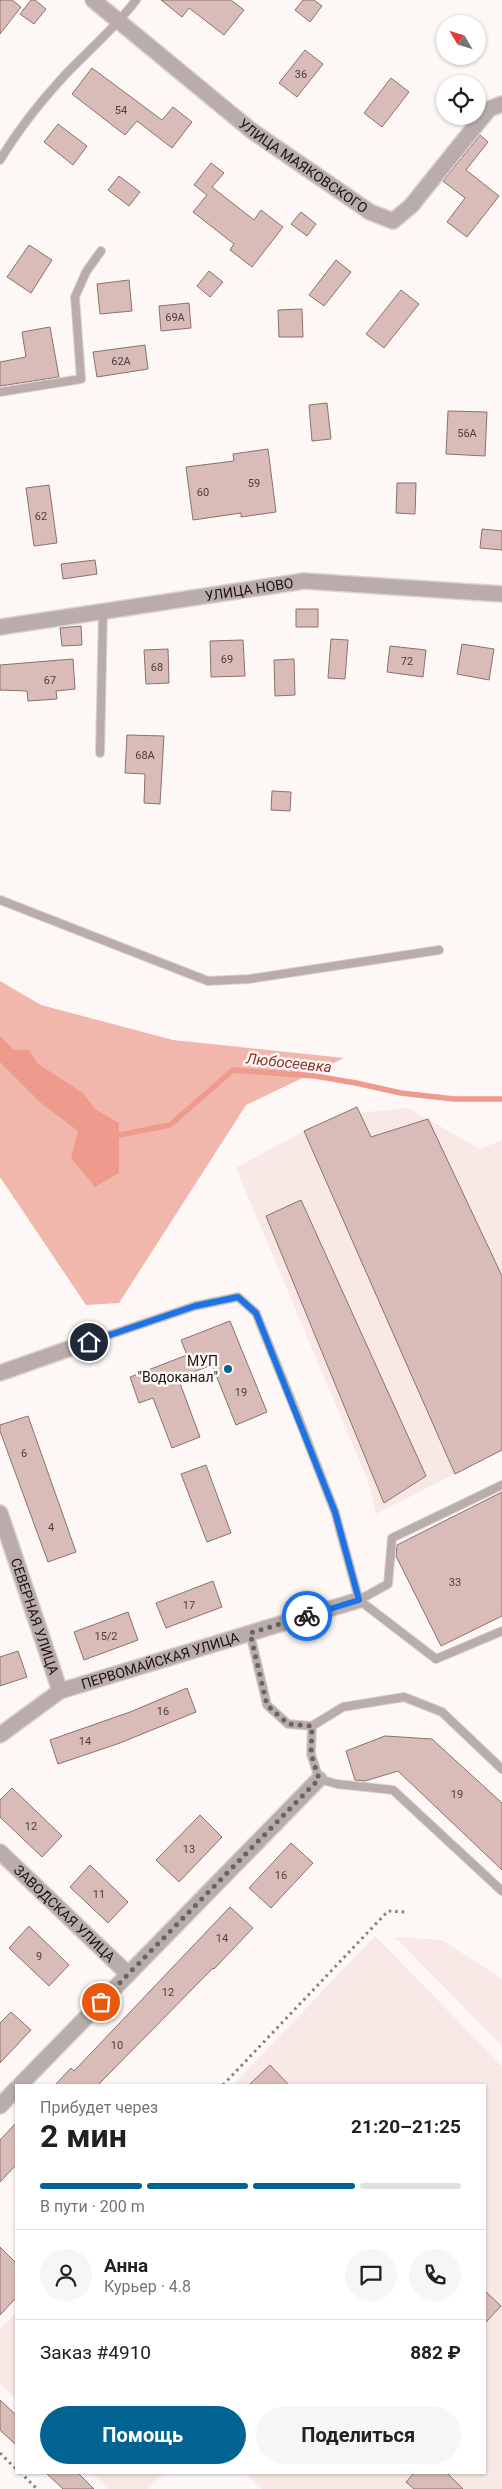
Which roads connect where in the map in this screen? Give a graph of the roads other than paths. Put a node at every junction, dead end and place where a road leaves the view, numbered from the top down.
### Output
1 (93, 0) edge
2 (136, 0) edge
3 (120, 21) junction
4 (502, 104) edge
5 (0, 160) edge
6 (102, 250) dead end
7 (0, 392) edge
8 (502, 594) edge
9 (103, 611) junction
10 (0, 627) edge
11 (100, 753) dead end
12 (0, 900) edge
13 (439, 950) dead end
14 (71, 1348) joint
15 (0, 1373) edge
16 (502, 1485) edge
17 (0, 1513) edge
18 (359, 1600) junction
19 (502, 1631) edge
20 (250, 1633) junction
21 (60, 1691) junction
22 (312, 1726) junction
23 (0, 1735) edge
24 (502, 1769) edge
25 (319, 1779) junction
26 (0, 1852) edge
27 (502, 1891) edge
28 (128, 1974) junction
29 (21, 2084) edge
30 (15, 2090) edge
31 (0, 2106) edge

1 - 3 street, УЛИЦА МАЯКОВСКОГО
2 - 3 lane
3 - 4 street, УЛИЦА МАЯКОВСКОГО
3 - 5 lane
6 - 7 lane
8 - 9 street, УЛИЦА НОВО
9 - 10 street, УЛИЦА НОВО
9 - 11 lane
12 - 13 lane
14 - 15 street
14 - 18 lane
16 - 18 lane
17 - 21 street, СЕВЕРНАЯ УЛИЦА
18 - 19 lane
18 - 20 street, ПЕРВОМАЙСКАЯ УЛИЦА
20 - 21 street, ПЕРВОМАЙСКАЯ УЛИЦА
20 - 22 lane
21 - 23 street, ПЕРВОМАЙСКАЯ УЛИЦА
22 - 24 lane
22 - 25 lane
25 - 27 lane
25 - 28 street
26 - 28 street, ЗАВОДСКАЯ УЛИЦА
28 - 29 street
30 - 31 street

